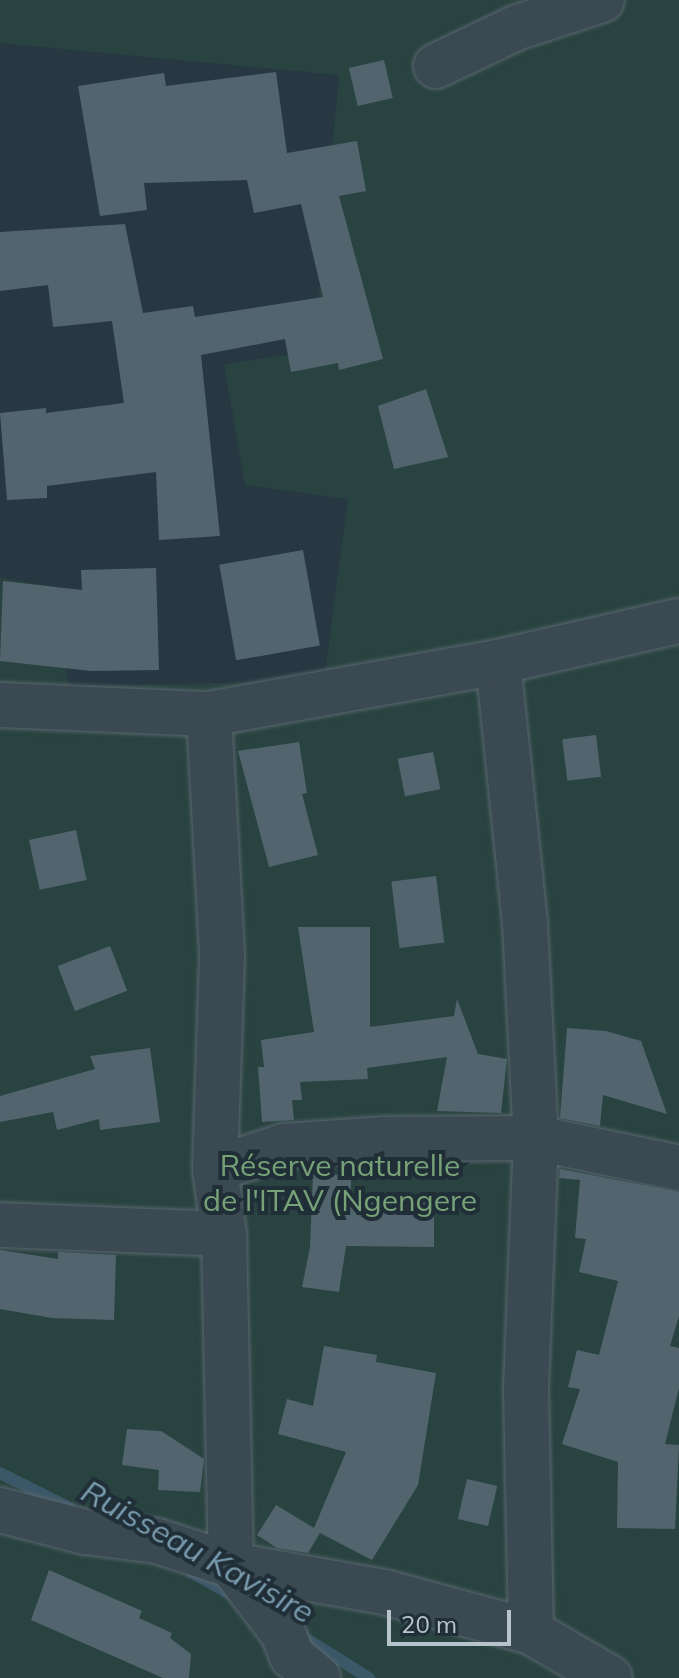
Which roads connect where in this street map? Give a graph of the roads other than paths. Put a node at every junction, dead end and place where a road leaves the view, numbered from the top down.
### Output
1 (602, 0) edge
2 (436, 66) dead end
3 (679, 621) edge
4 (498, 662) junction
5 (0, 705) edge
6 (209, 714) junction
7 (536, 1138) junction
8 (679, 1168) edge
9 (215, 1169) junction
10 (0, 1225) edge
11 (224, 1234) junction
12 (0, 1510) edge
13 (231, 1565) junction
14 (531, 1632) junction
15 (318, 1678) edge
16 (610, 1678) edge

1 - 2 street
3 - 4 street
4 - 6 street
4 - 7 street
5 - 6 street
6 - 9 street
7 - 8 street
7 - 9 street
7 - 14 street
9 - 11 street
10 - 11 street
11 - 13 street
12 - 13 street
13 - 14 street
13 - 15 street
14 - 16 street

